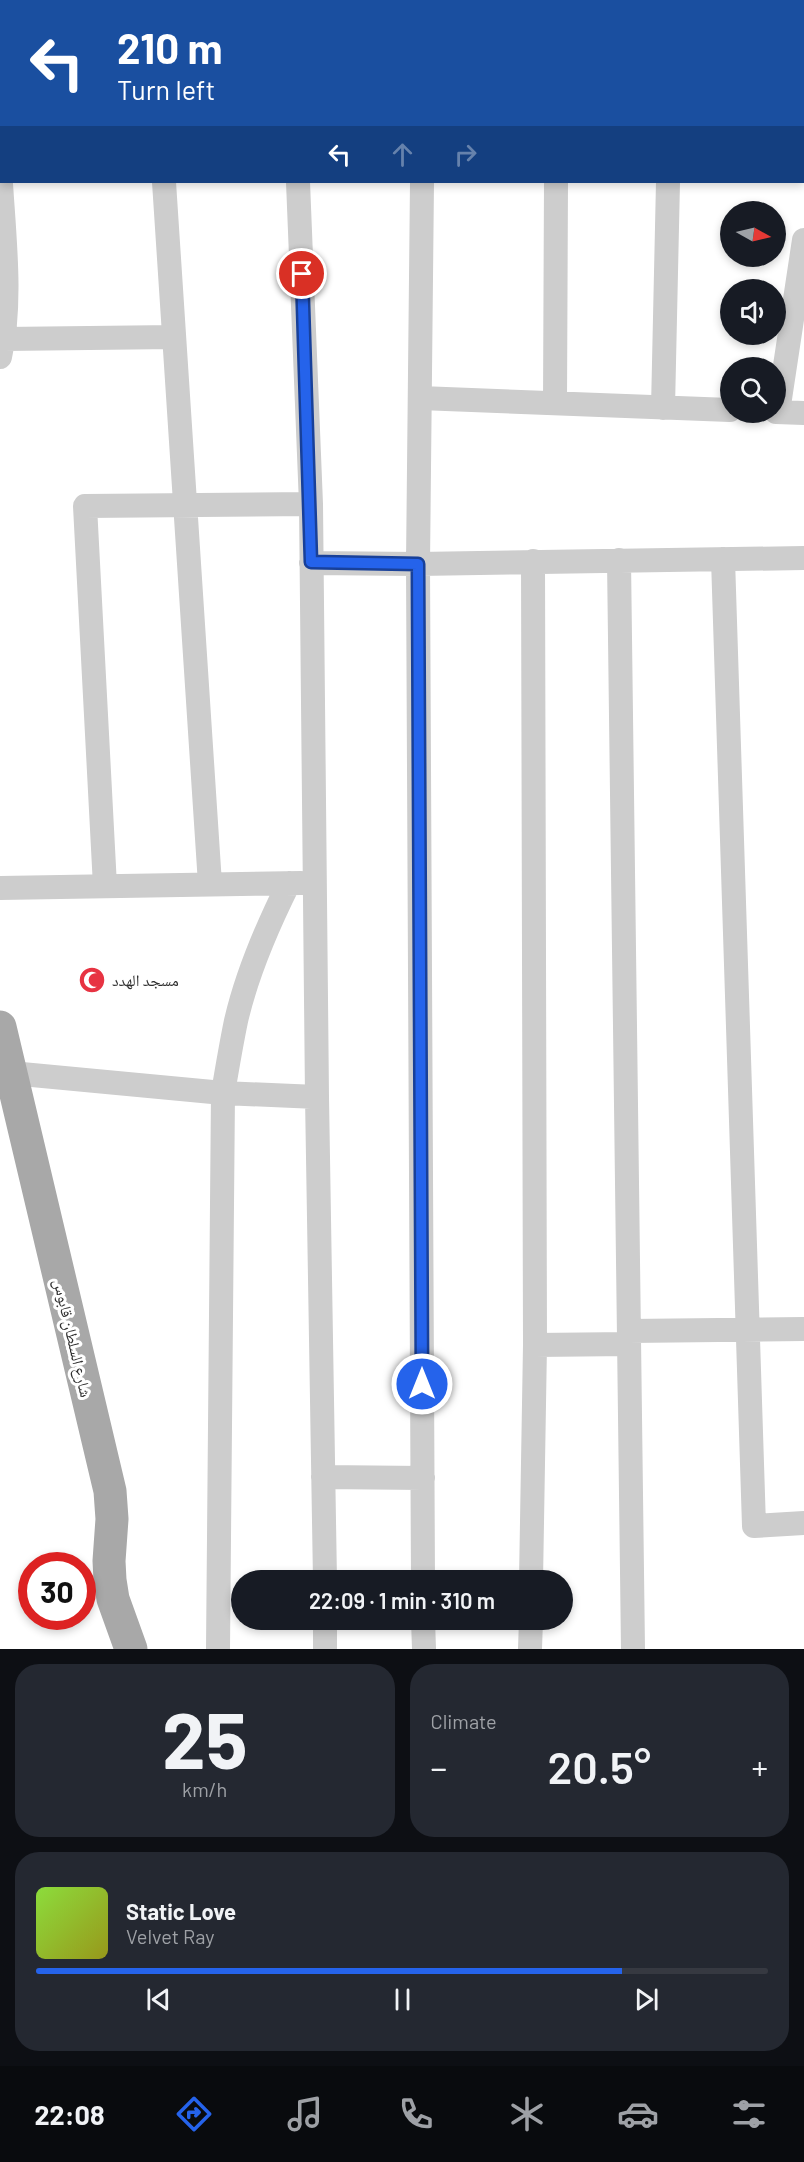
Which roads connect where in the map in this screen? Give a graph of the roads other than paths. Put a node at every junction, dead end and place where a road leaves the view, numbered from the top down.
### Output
1 (0, 183) edge
2 (164, 183) edge
3 (298, 183) edge
4 (422, 183) edge
5 (556, 183) edge
6 (668, 183) edge
7 (804, 240) edge
8 (3, 271) edge
9 (174, 337) junction
10 (2, 348) edge
11 (786, 357) edge
12 (420, 398) junction
13 (555, 403) junction
14 (663, 408) junction
15 (720, 410) edge
16 (786, 412) edge
17 (804, 413) edge
18 (311, 504) junction
19 (185, 505) junction
20 (804, 558) edge
21 (723, 559) junction
22 (619, 560) junction
23 (533, 561) junction
24 (311, 562) junction
25 (418, 564) junction
26 (289, 883) junction
27 (315, 883) junction
28 (210, 884) junction
29 (105, 886) junction
30 (0, 888) edge
31 (0, 1027) edge
32 (11, 1073) junction
33 (223, 1093) junction
34 (316, 1097) junction
35 (804, 1329) edge
36 (748, 1330) junction
37 (629, 1338) junction
38 (535, 1346) junction
39 (323, 1477) junction
40 (423, 1478) junction
41 (804, 1523) edge
42 (325, 1570) edge
43 (423, 1570) edge
44 (531, 1570) edge
45 (325, 1630) edge
46 (423, 1630) edge
47 (531, 1630) edge
48 (131, 1649) edge
49 (218, 1649) edge
50 (326, 1649) edge
51 (424, 1649) edge
52 (530, 1649) edge
53 (633, 1649) edge

1 - 8 street
2 - 9 street
3 - 18 street
4 - 12 street
5 - 13 street
6 - 14 street
7 - 11 street
8 - 10 street
9 - 10 street
9 - 19 street
12 - 13 street
12 - 25 street
13 - 14 street
14 - 15 street
16 - 17 street
18 - 19 street
18 - 24 street
19 - 28 street
19 - 29 street
20 - 21 street
21 - 22 street
21 - 36 street
22 - 23 street
22 - 37 street
23 - 25 street
23 - 38 street
24 - 25 street
24 - 27 street
25 - 40 street
26 - 27 street
26 - 28 street
26 - 33 street
27 - 34 street
28 - 29 street
29 - 30 street
31 - 32 main road, شارع السلطان قابوس
32 - 33 street
32 - 48 main road, شارع السلطان قابوس
33 - 34 street
33 - 49 street
34 - 39 street
35 - 36 street
36 - 37 street
36 - 41 street
37 - 38 street
37 - 53 street
38 - 44 street
39 - 40 street
39 - 42 street
40 - 43 street
45 - 50 street
46 - 51 street
47 - 52 street

